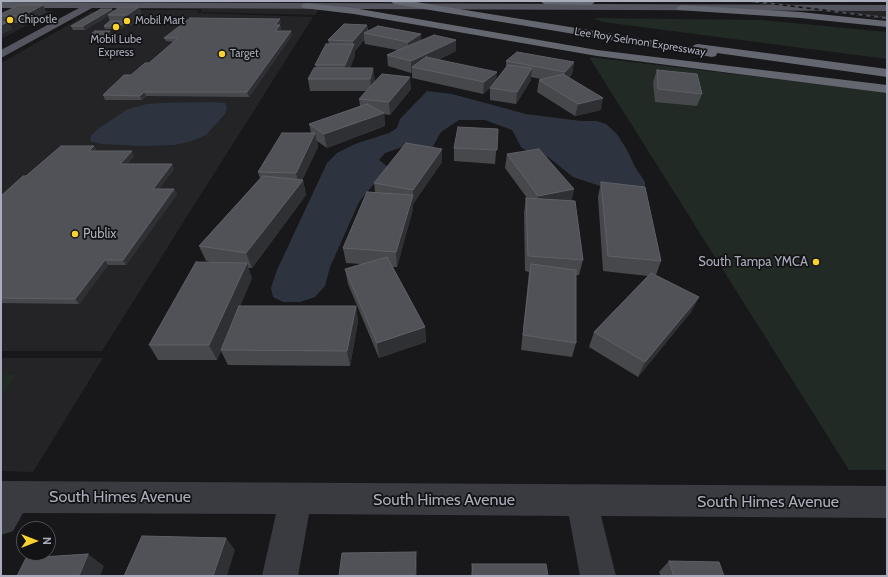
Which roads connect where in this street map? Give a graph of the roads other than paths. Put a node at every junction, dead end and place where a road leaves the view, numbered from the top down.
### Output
1 (244, 1) edge
2 (367, 1) edge
3 (394, 1) edge
4 (418, 1) edge
5 (434, 1) edge
6 (544, 1) edge
7 (591, 2) junction
8 (75, 3) edge
9 (95, 3) edge
10 (887, 3) edge
11 (1, 5) edge
12 (306, 6) junction
13 (680, 8) junction
14 (887, 8) edge
15 (42, 20) dead end
16 (887, 24) edge
17 (1, 55) edge
18 (887, 68) edge
19 (887, 72) edge
20 (887, 81) edge
21 (887, 89) edge
22 (296, 498) junction
23 (582, 501) junction
24 (887, 502) edge
25 (6, 504) edge
26 (280, 576) edge
27 (598, 576) edge

1 - 7 main road
2 - 20 highway
3 - 20 highway, Lee Roy Selmon Expressway
4 - 19 highway
5 - 18 highway, Lee Roy Selmon Expressway
6 - 7 highway
7 - 10 main road
8 - 9 main road
8 - 11 main road
8 - 15 main road
9 - 12 main road
9 - 17 main road
12 - 13 main road
12 - 21 highway
13 - 14 main road
13 - 16 highway
22 - 23 street, South Himes Avenue
22 - 25 street, South Himes Avenue
22 - 26 street
23 - 24 street, South Himes Avenue
23 - 27 street

